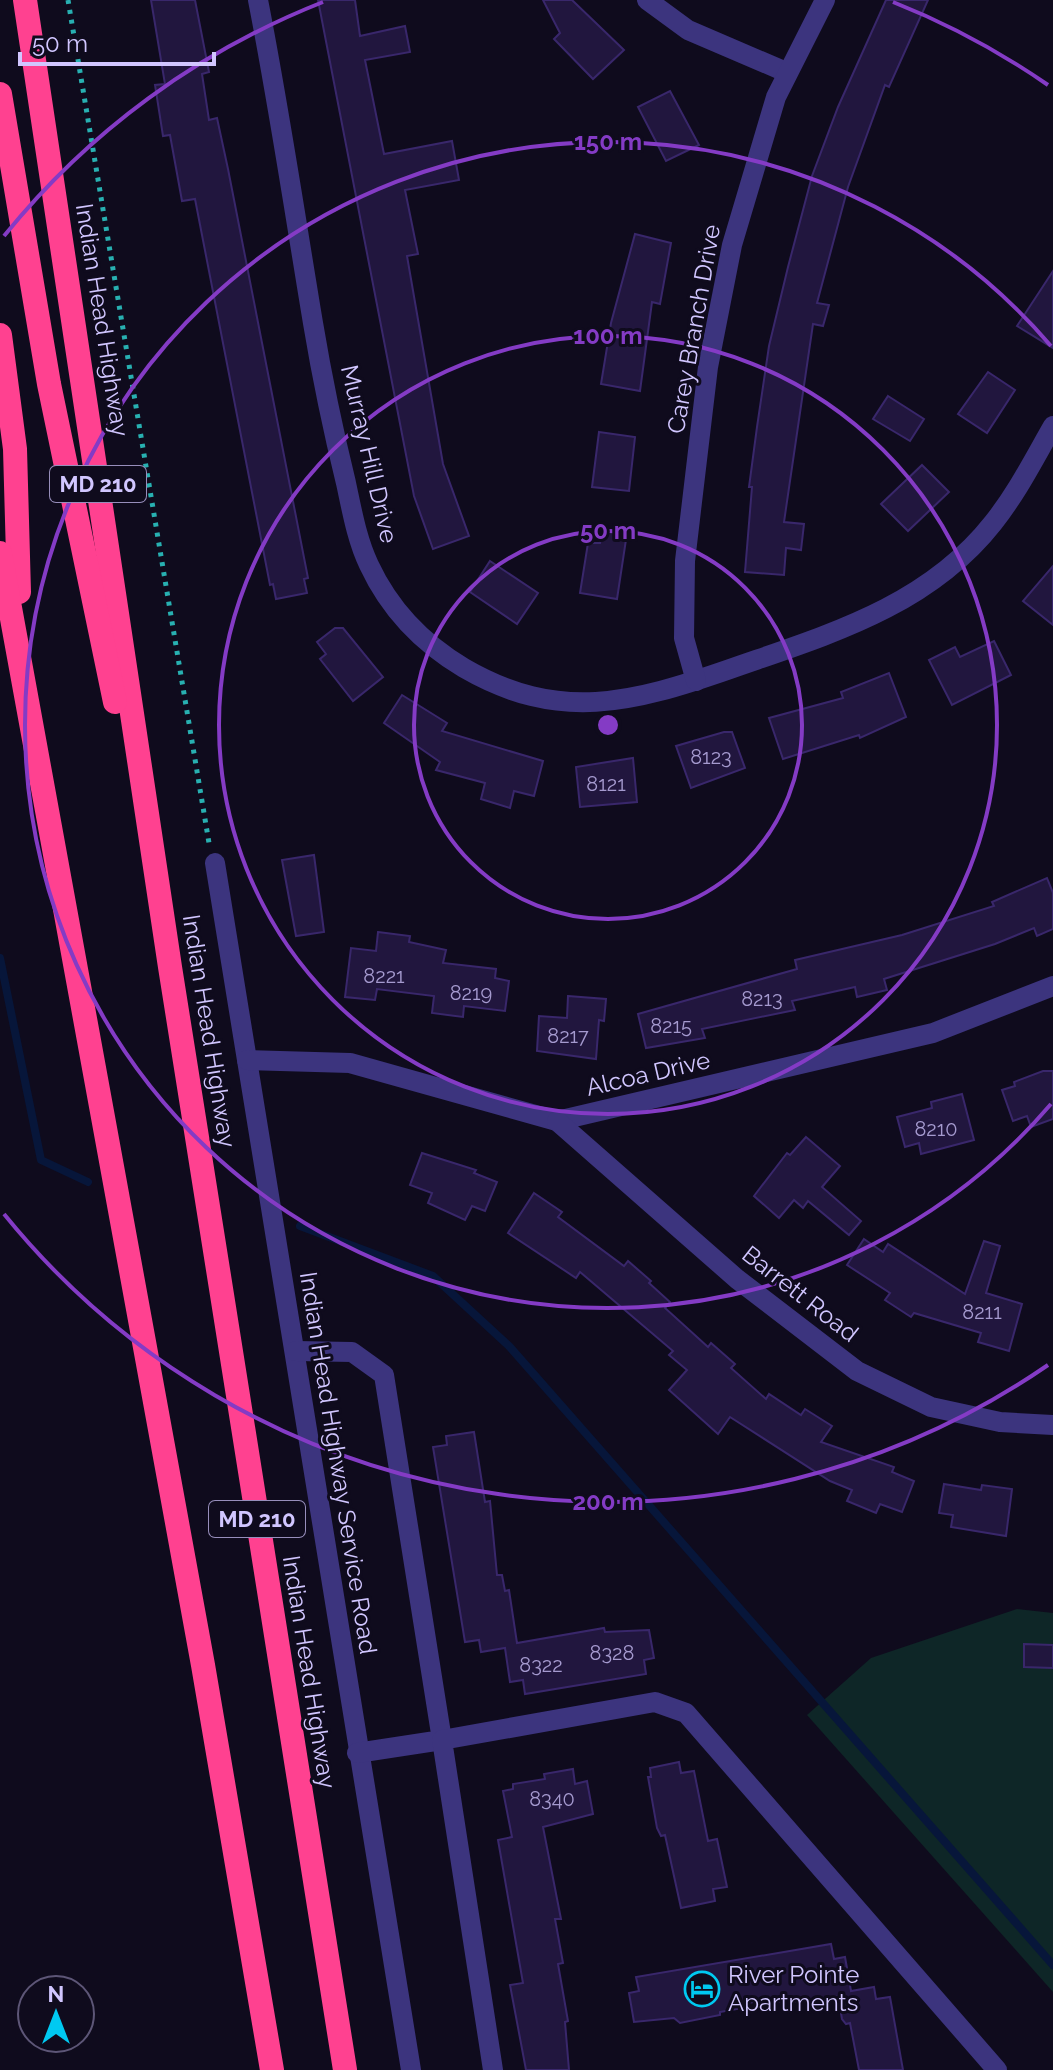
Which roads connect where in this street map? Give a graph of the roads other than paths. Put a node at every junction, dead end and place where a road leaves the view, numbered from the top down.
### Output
1 (25, 0) edge
2 (258, 0) edge
3 (647, 0) edge
4 (825, 0) edge
5 (786, 72) junction
6 (0, 94) edge
7 (0, 335) edge
8 (1053, 426) edge
9 (0, 553) edge
10 (22, 676) junction
11 (696, 681) junction
12 (215, 863) road end
13 (170, 967) junction
14 (1053, 986) edge
15 (247, 1060) junction
16 (557, 1121) junction
17 (296, 1351) junction
18 (1053, 1425) edge
19 (442, 1740) junction
20 (357, 1753) junction
21 (272, 2070) edge
22 (345, 2070) edge
23 (411, 2070) edge
24 (493, 2070) edge
25 (997, 2070) edge

1 - 13 highway, Indian Head Highway / MD 210
2 - 11 street, Murray Hill Drive
3 - 5 street
4 - 5 street, Carey Branch Drive
5 - 11 street, Carey Branch Drive
6 - 13 highway
7 - 10 highway
8 - 11 street, Murray Hill Drive
9 - 10 highway, MD 210
10 - 21 highway, MD 210
12 - 15 street, Indian Head Highway Service Road
13 - 22 highway, Indian Head Highway / MD 210
14 - 16 street, Alcoa Drive
15 - 16 street, Alcoa Drive
15 - 17 street, Indian Head Highway Service Road
16 - 18 street, Barrett Road
17 - 19 street
17 - 20 street, Indian Head Highway Service Road
19 - 20 street
19 - 24 street
19 - 25 street
20 - 23 street, Indian Head Highway Service Road

